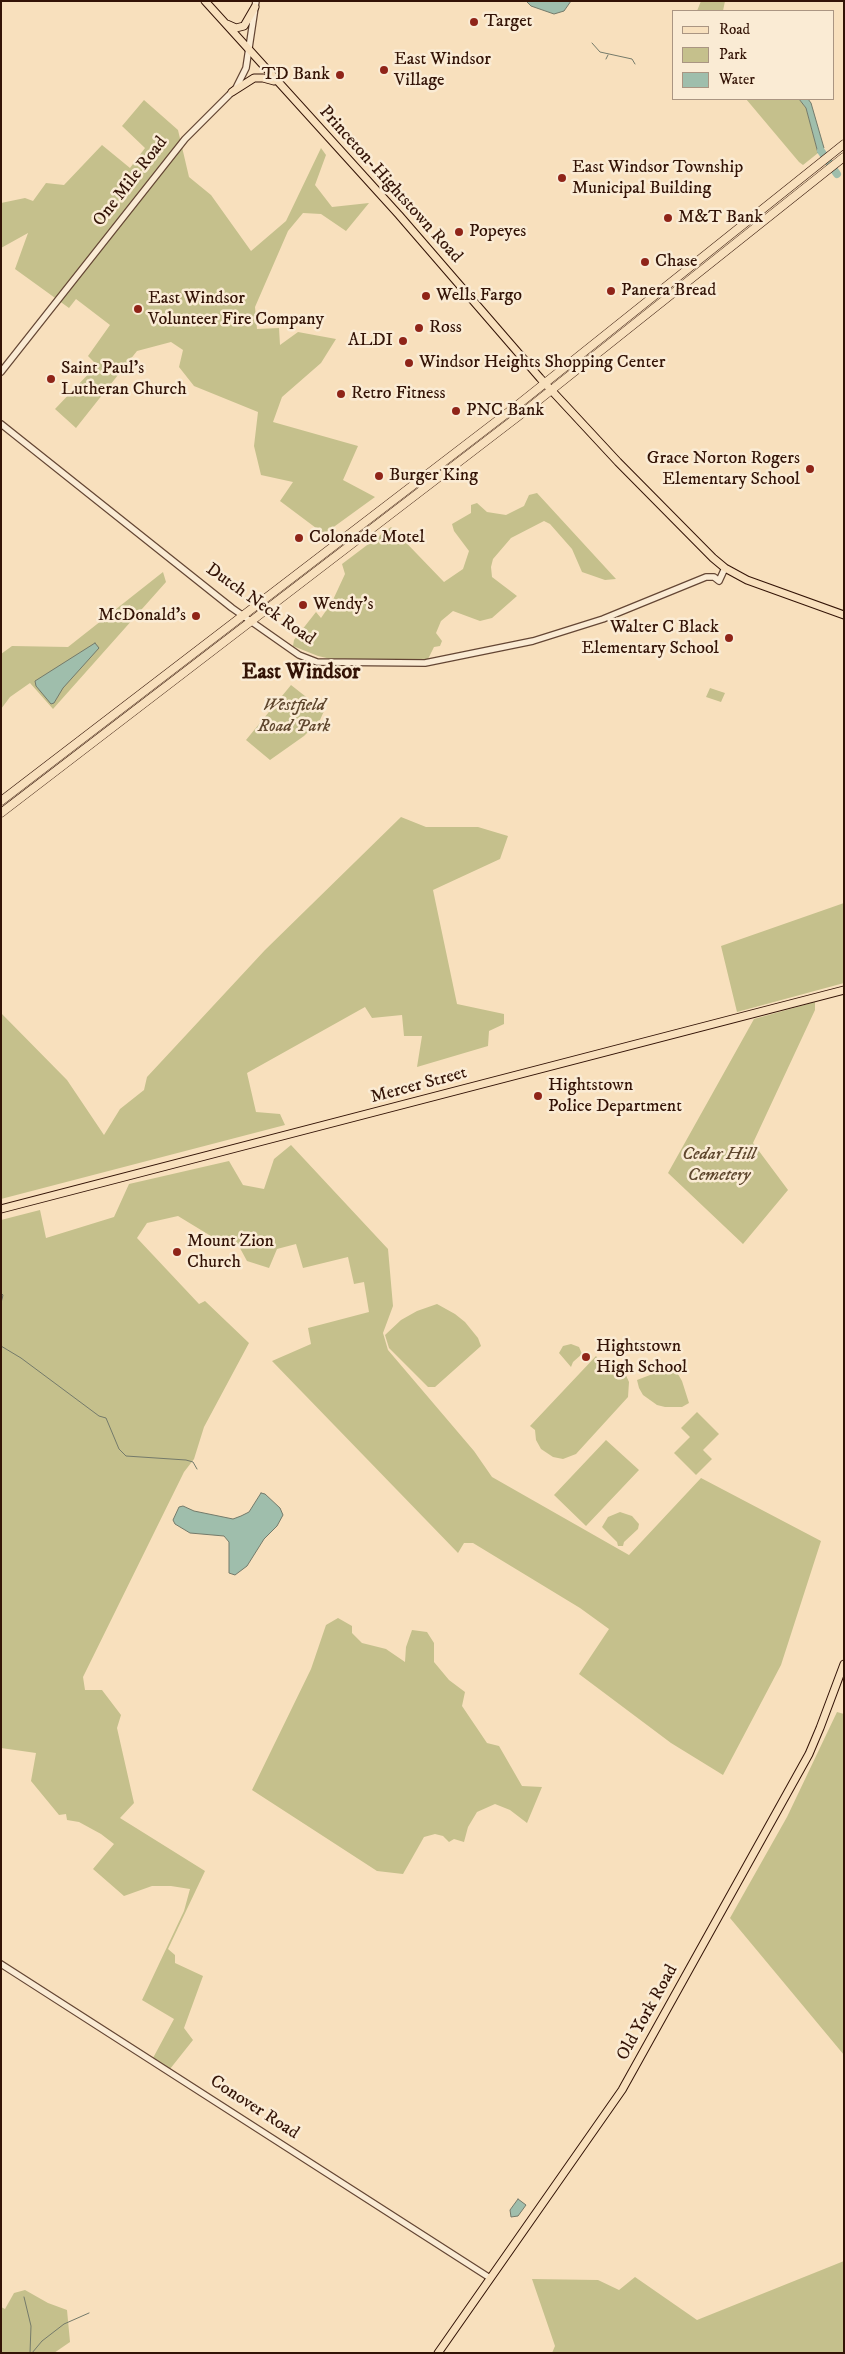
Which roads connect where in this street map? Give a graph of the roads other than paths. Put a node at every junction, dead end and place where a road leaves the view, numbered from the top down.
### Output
1 (204, 1) edge
2 (256, 4) edge
3 (222, 22) junction
4 (249, 50) junction
5 (281, 86) junction
6 (232, 92) junction
7 (844, 144) edge
8 (844, 156) edge
9 (1, 372) edge
10 (545, 383) junction
11 (551, 390) junction
12 (1, 424) edge
13 (446, 458) junction
14 (444, 472) junction
15 (403, 491) junction
16 (402, 504) junction
17 (725, 568) junction
18 (706, 578) junction
19 (242, 615) junction
20 (844, 615) edge
21 (251, 621) junction
22 (1, 801) edge
23 (1, 813) edge
24 (844, 990) edge
25 (1, 1209) edge
26 (844, 1664) edge
27 (1, 1964) edge
28 (490, 2278) junction
29 (438, 2353) edge

1 - 3 main road, Princeton-Hightstown Road
2 - 3 main road
2 - 4 street, One Mile Road
3 - 4 main road, Princeton-Hightstown Road
4 - 5 main road, Princeton-Hightstown Road
4 - 6 street, One Mile Road
5 - 6 main road
5 - 10 main road, Princeton-Hightstown Road
6 - 9 street, One Mile Road
7 - 10 highway
8 - 11 highway
10 - 11 main road, Princeton-Hightstown Road
10 - 13 highway
11 - 14 highway
11 - 17 main road, Princeton-Hightstown Road
12 - 19 street, Dutch Neck Road
13 - 14 highway
13 - 15 highway
14 - 16 highway
15 - 16 highway
15 - 19 highway
16 - 21 highway
17 - 18 street, Dutch Neck Road
17 - 18 street
17 - 20 main road, Princeton-Hightstown Road
18 - 21 street, Dutch Neck Road
19 - 21 street, Dutch Neck Road
19 - 22 highway
21 - 23 highway
24 - 25 main road, Mercer Street
26 - 28 main road, Old York Road
27 - 28 street, Conover Road
28 - 29 main road, Old York Road

